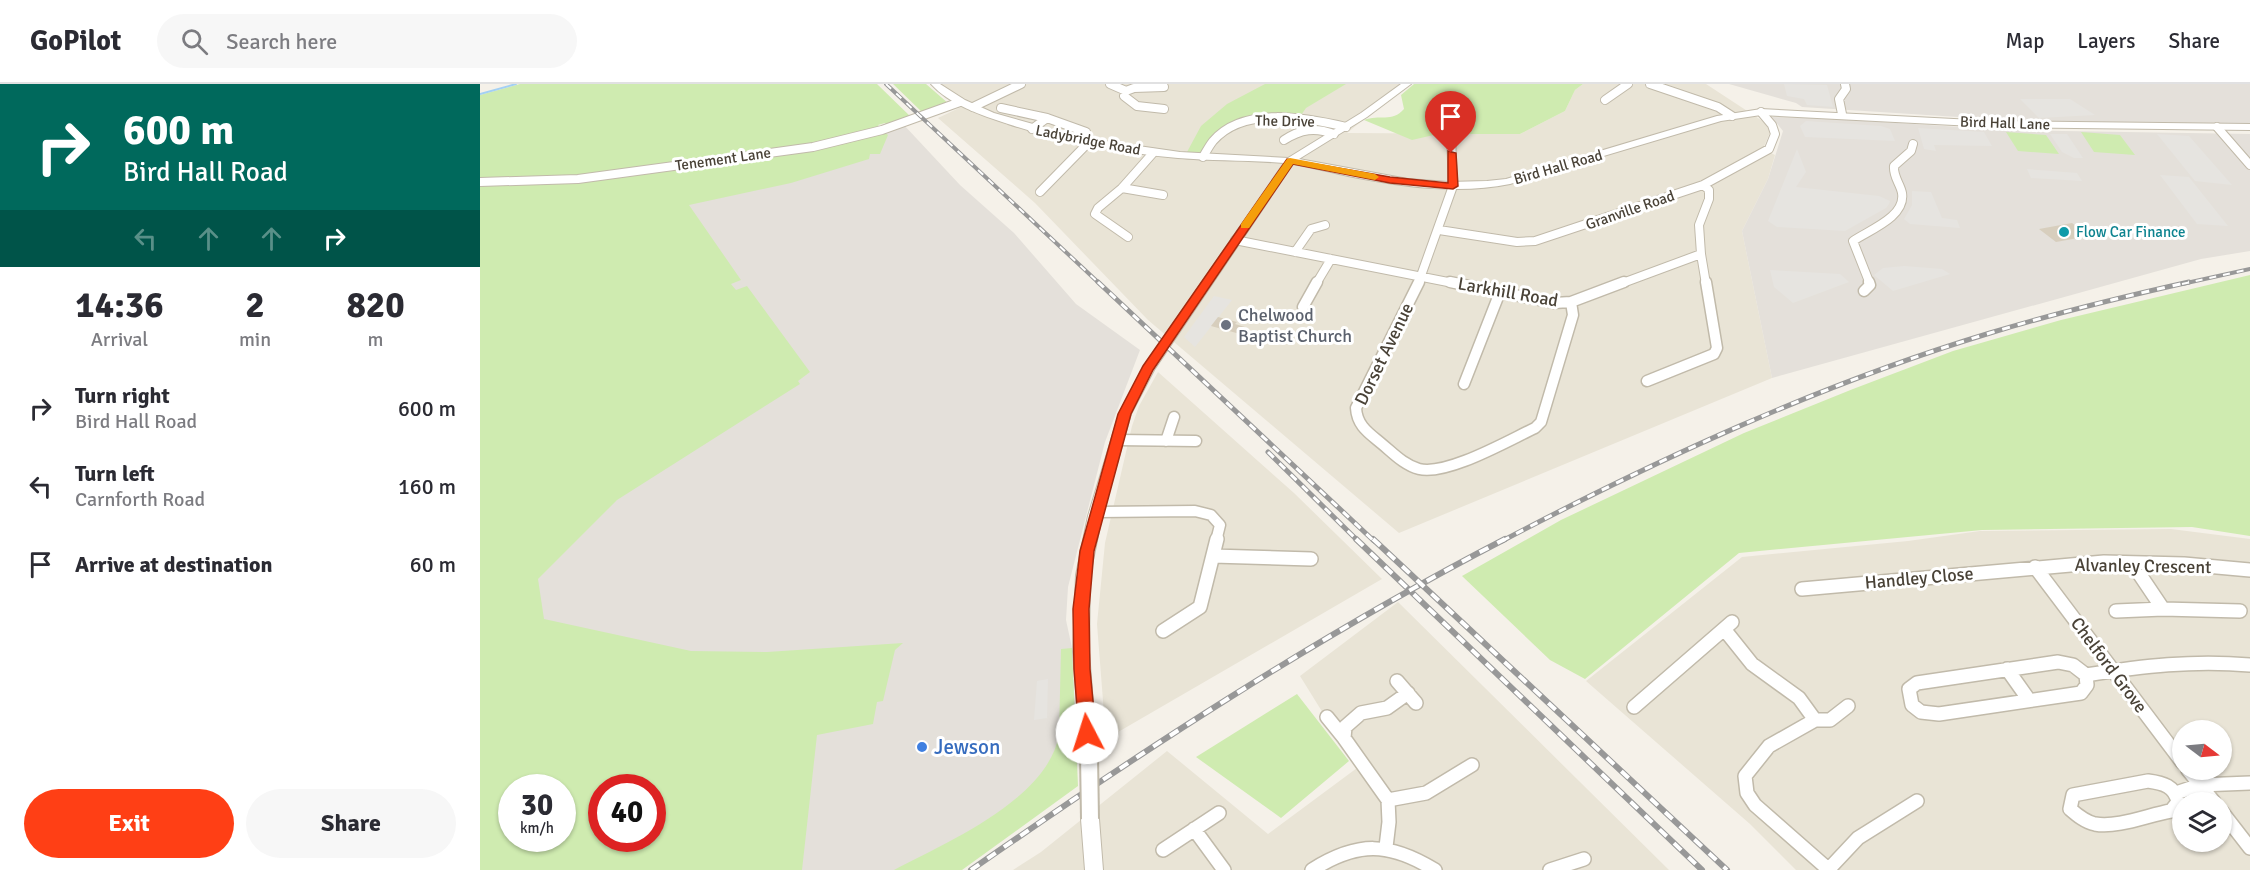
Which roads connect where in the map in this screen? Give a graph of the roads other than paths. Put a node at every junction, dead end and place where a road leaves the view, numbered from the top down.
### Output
1 (1021, 84) edge
2 (1110, 84) edge
3 (1407, 84) edge
4 (1628, 84) edge
5 (1650, 84) edge
6 (1845, 84) edge
7 (938, 85) edge
8 (1164, 87) dead end
9 (1126, 91) junction
10 (1605, 100) dead end
11 (960, 102) junction
12 (973, 107) junction
13 (1001, 108) dead end
14 (1164, 109) dead end
15 (1761, 112) junction
16 (1842, 114) junction
17 (1732, 116) junction
18 (1047, 118) junction
19 (1349, 125) junction
20 (2206, 127) junction
21 (2217, 127) junction
22 (2250, 127) edge
23 (1032, 129) junction
24 (1086, 132) dead end
25 (1334, 134) junction
26 (1451, 137) dead end
27 (1284, 140) dead end
28 (1088, 143) junction
29 (1913, 144) dead end
30 (2236, 149) junction
31 (1153, 153) junction
32 (1203, 157) junction
33 (1251, 159) junction
34 (1293, 165) junction
35 (2250, 165) edge
36 (480, 182) edge
37 (1703, 185) junction
38 (1453, 186) junction
39 (1122, 188) junction
40 (1041, 192) dead end
41 (1162, 195) dead end
42 (1262, 201) junction
43 (1324, 225) dead end
44 (1439, 230) junction
45 (1128, 237) dead end
46 (1235, 240) junction
47 (1295, 252) junction
48 (1701, 254) junction
49 (1331, 260) junction
50 (1422, 277) junction
51 (1864, 291) dead end
52 (1500, 292) junction
53 (1571, 302) junction
54 (1303, 307) dead end
55 (1647, 381) dead end
56 (1464, 384) dead end
57 (1174, 417) dead end
58 (1118, 440) junction
59 (1166, 441) junction
60 (1196, 441) dead end
61 (1098, 512) junction
62 (1213, 556) junction
63 (1311, 559) dead end
64 (2132, 563) junction
65 (2035, 567) junction
66 (2250, 570) edge
67 (1802, 590) dead end
68 (2163, 609) junction
69 (2116, 611) dead end
70 (2240, 611) dead end
71 (1163, 631) dead end
72 (2250, 665) edge
73 (2007, 669) junction
74 (2114, 672) junction
75 (2086, 675) junction
76 (1397, 681) dead end
77 (2029, 700) junction
78 (1848, 706) dead end
79 (1634, 707) dead end
80 (1327, 717) dead end
81 (1815, 720) junction
82 (1344, 738) junction
83 (2172, 749) edge
84 (1472, 765) dead end
85 (2196, 780) edge
86 (2250, 783) edge
87 (2200, 785) junction
88 (2179, 792) edge
89 (2206, 792) edge
90 (2176, 793) joint
91 (1388, 800) junction
92 (1917, 801) dead end
93 (1219, 813) dead end
94 (2232, 825) edge
95 (1194, 829) junction
96 (1386, 847) junction
97 (2250, 848) edge
98 (1163, 850) dead end
99 (1584, 859) dead end
100 (1094, 870) edge
101 (1224, 870) edge
102 (1312, 870) edge
103 (1435, 870) edge
104 (1550, 870) edge
105 (1828, 870) edge

1 - 12 street
2 - 9 street
3 - 19 street
4 - 10 street
5 - 17 street
6 - 16 street
7 - 11 street, Ladybridge Road
8 - 9 street
9 - 14 street
11 - 12 street, Ladybridge Road
11 - 36 street, Tenement Lane
12 - 23 street, Ladybridge Road
13 - 18 street
15 - 16 street, Bird Hall Lane
15 - 17 street, Bird Hall Road
15 - 37 street, Granville Road
16 - 20 street, Bird Hall Lane
17 - 38 street, Bird Hall Road
18 - 23 street
18 - 24 street
19 - 25 street
19 - 32 street, The Drive
19 - 34 street
20 - 21 street, Bird Hall Lane
20 - 30 street
21 - 22 street, Bird Hall Lane
21 - 30 street
23 - 28 street, Ladybridge Road
25 - 27 street
25 - 34 street
26 - 38 street
28 - 31 street, Ladybridge Road
28 - 40 street
29 - 51 street
30 - 35 street
31 - 32 street, Ladybridge Road
31 - 39 street
32 - 33 street, Ladybridge Road
33 - 34 street, Ladybridge Road
33 - 42 street
34 - 38 street, Bird Hall Road
34 - 42 street
37 - 44 street, Granville Road
37 - 48 street
38 - 44 street
39 - 41 street
39 - 45 street
42 - 46 street
43 - 47 street
44 - 50 street
46 - 47 street, Larkhill Road
46 - 58 street
47 - 49 street, Larkhill Road
48 - 53 street, Larkhill Road
48 - 55 street
49 - 50 street, Larkhill Road
49 - 54 street
50 - 52 street, Larkhill Road
50 - 53 street, Dorset Avenue
52 - 53 street, Larkhill Road
52 - 56 street
57 - 59 street
58 - 59 street
58 - 61 street
59 - 60 street
61 - 62 street
61 - 100 street, bridge
62 - 63 street
62 - 71 street
64 - 65 street, Alvanley Crescent
64 - 66 street, Alvanley Crescent
64 - 68 street
65 - 67 street, Handley Close
65 - 74 street, Chelford Grove
68 - 69 street
68 - 70 street
72 - 74 street
73 - 75 street
73 - 77 street
73 - 77 street
74 - 75 street
74 - 83 street, Chelford Grove
75 - 77 street
76 - 82 street
78 - 81 street
79 - 81 street
80 - 82 street
81 - 105 street
82 - 91 street
84 - 91 street
85 - 87 street
86 - 87 street
87 - 88 street
87 - 89 street
90 - 90 street
91 - 96 street
92 - 105 street
93 - 95 street
94 - 97 street
95 - 98 street
95 - 101 street
96 - 102 street
96 - 103 street
99 - 104 street

